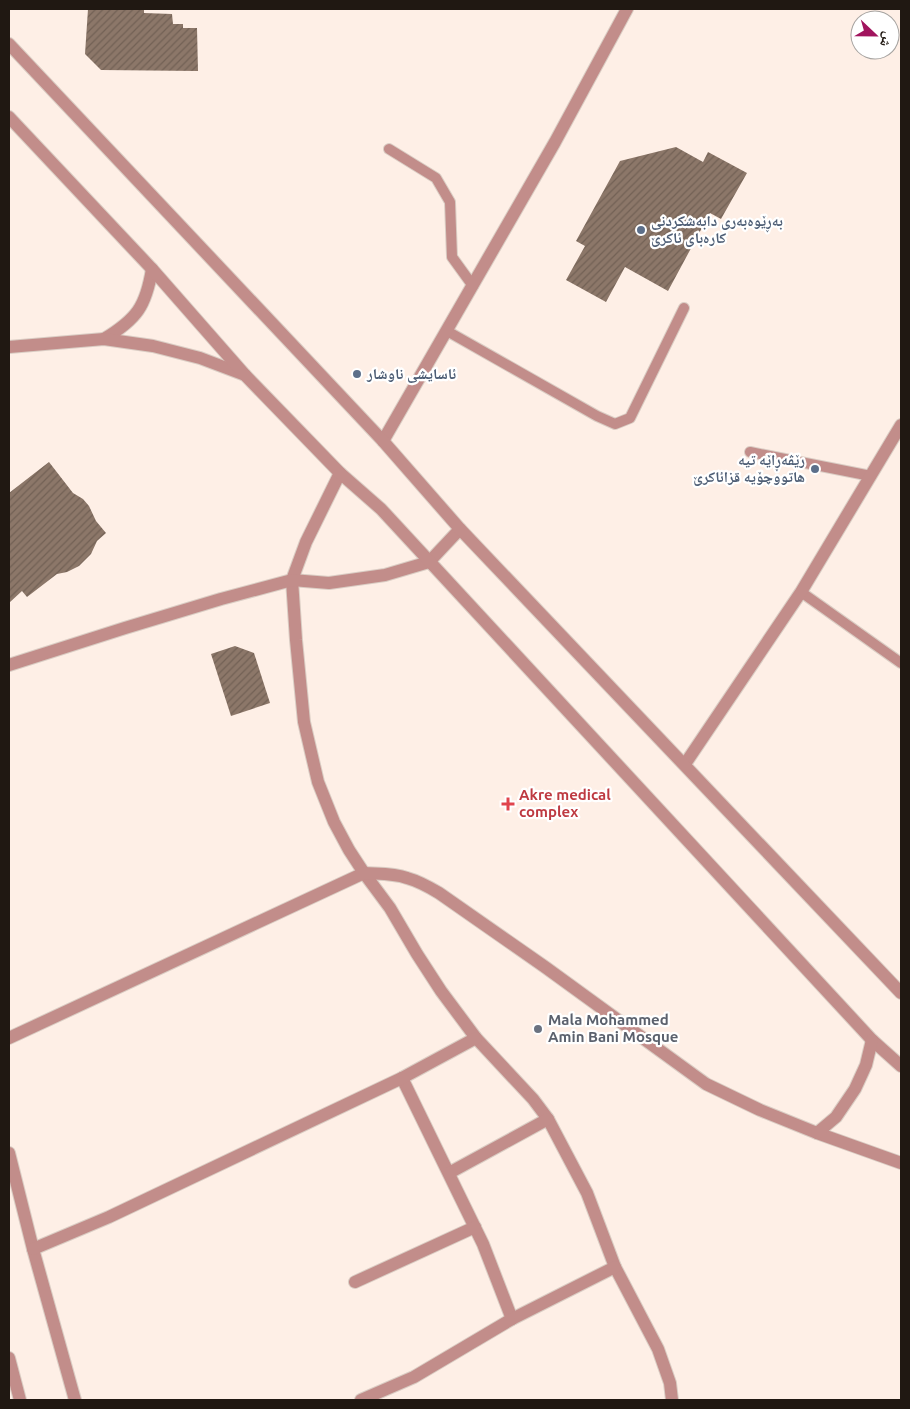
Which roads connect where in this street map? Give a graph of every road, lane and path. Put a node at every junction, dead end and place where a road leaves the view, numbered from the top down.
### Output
1 (626, 9) edge
2 (9, 44) edge
3 (9, 117) edge
4 (389, 149) dead end
5 (152, 269) junction
6 (472, 286) junction
7 (684, 308) dead end
8 (446, 331) junction
9 (104, 339) junction
10 (9, 347) edge
11 (245, 375) junction
12 (901, 425) edge
13 (383, 441) junction
14 (750, 452) dead end
15 (340, 473) junction
16 (871, 476) junction
17 (460, 529) junction
18 (429, 562) junction
19 (292, 580) junction
20 (801, 592) junction
21 (901, 663) edge
22 (9, 665) edge
23 (685, 764) junction
24 (364, 873) junction
25 (901, 993) edge
26 (9, 1038) edge
27 (476, 1038) junction
28 (872, 1040) junction
29 (901, 1066) edge
30 (402, 1078) junction
31 (548, 1119) junction
32 (817, 1133) junction
33 (9, 1152) edge
34 (901, 1163) edge
35 (449, 1173) junction
36 (475, 1227) junction
37 (33, 1250) junction
38 (616, 1267) junction
39 (355, 1282) dead end
40 (512, 1319) junction
41 (9, 1358) edge
42 (20, 1400) edge
43 (75, 1400) edge
44 (361, 1400) edge
45 (672, 1400) edge

1 - 6 street
2 - 13 street
3 - 5 street
4 - 6 lane
5 - 9 street
5 - 11 street
6 - 8 street
7 - 8 lane
8 - 13 street
9 - 10 street
9 - 11 street
11 - 15 street
12 - 16 street
13 - 17 street
14 - 16 lane
15 - 18 street
15 - 19 street
16 - 20 street
17 - 18 street
17 - 23 street
18 - 19 street
18 - 28 street
19 - 22 street
19 - 24 street
20 - 21 lane
20 - 23 street
23 - 25 street
24 - 26 street
24 - 27 street
24 - 32 street
27 - 30 street
27 - 31 street
28 - 29 street
28 - 32 street
30 - 35 street
30 - 37 street
31 - 35 street
31 - 38 street
32 - 34 street
33 - 37 street
35 - 36 street
36 - 39 street
36 - 40 street
37 - 43 street
38 - 40 street
38 - 45 street
40 - 44 street
41 - 42 street

